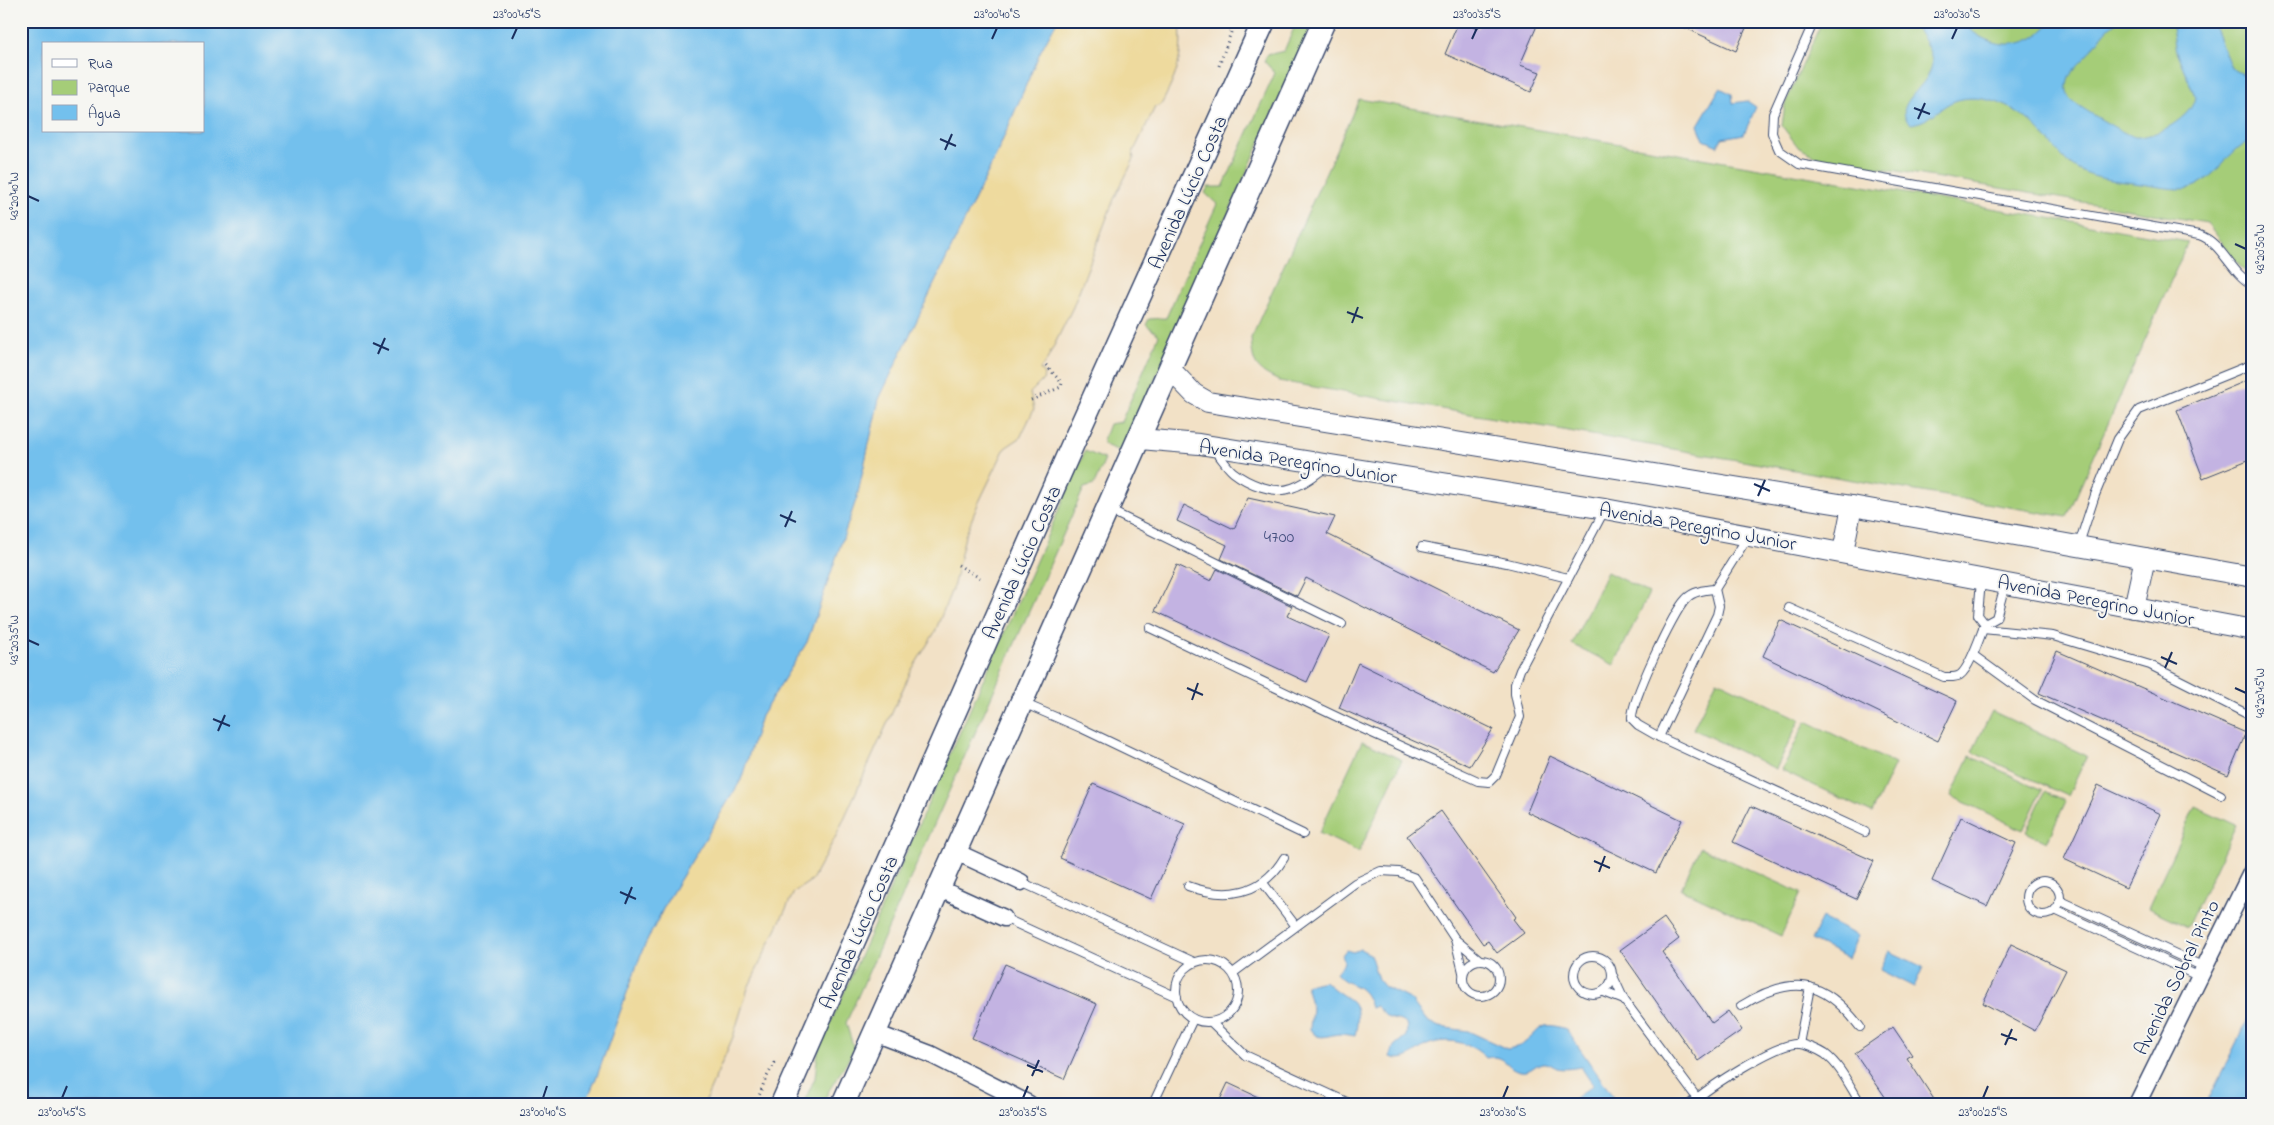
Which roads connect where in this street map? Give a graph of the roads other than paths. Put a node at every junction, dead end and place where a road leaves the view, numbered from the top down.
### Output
1 (1264, 21) edge
2 (1324, 21) edge
3 (1814, 21) edge
4 (2253, 284) edge
5 (2248, 366) dead end
6 (1170, 369) junction
7 (1140, 439) junction
8 (1212, 447) junction
9 (1328, 466) junction
10 (1852, 506) junction
11 (1108, 509) junction
12 (1604, 509) junction
13 (1748, 536) junction
14 (2078, 546) junction
15 (1422, 547) dead end
16 (1843, 552) junction
17 (2145, 558) junction
18 (2253, 577) edge
19 (1568, 578) junction
20 (1982, 578) junction
21 (2005, 583) junction
22 (1715, 589) junction
23 (1789, 608) dead end
24 (2134, 608) junction
25 (1342, 624) dead end
26 (1984, 627) junction
27 (1150, 628) dead end
28 (2253, 630) edge
29 (1973, 655) junction
30 (1021, 702) junction
31 (2253, 717) edge
32 (1660, 737) junction
33 (2221, 795) dead end
34 (1865, 832) dead end
35 (1303, 834) dead end
36 (954, 851) junction
37 (1284, 858) dead end
38 (2253, 869) edge
39 (1021, 882) joint
40 (1263, 883) junction
41 (1188, 886) dead end
42 (938, 888) junction
43 (2060, 900) junction
44 (2055, 910) junction
45 (1004, 918) joint
46 (1295, 925) junction
47 (1455, 940) junction
48 (1480, 960) junction
49 (1194, 962) junction
50 (1463, 972) junction
51 (2202, 972) junction
52 (1234, 973) junction
53 (1613, 976) junction
54 (1810, 986) junction
55 (1604, 992) junction
56 (1177, 997) junction
57 (1624, 1000) junction
58 (1741, 1006) dead end
59 (1193, 1019) junction
60 (1211, 1022) junction
61 (1860, 1027) dead end
62 (875, 1033) junction
63 (1799, 1044) junction
64 (786, 1098) edge
65 (1697, 1098) junction
66 (843, 1104) edge
67 (1030, 1104) edge
68 (1153, 1104) edge
69 (1351, 1104) edge
70 (1690, 1104) edge
71 (1860, 1104) edge
72 (2137, 1104) edge

1 - 64 main road, Avenida Lúcio Costa
2 - 6 main road
3 - 4 lane
5 - 14 lane
6 - 7 main road
6 - 10 street
7 - 8 street, Avenida Peregrino Junior
7 - 11 main road
8 - 9 street, Avenida Peregrino Junior
8 - 9 lane
9 - 12 street, Avenida Peregrino Junior
10 - 14 street
10 - 16 street
11 - 25 lane
11 - 30 main road
12 - 13 street, Avenida Peregrino Junior
12 - 19 lane
13 - 16 street, Avenida Peregrino Junior
13 - 22 lane
14 - 17 street
15 - 19 lane
16 - 20 street, Avenida Peregrino Junior
17 - 18 street
17 - 24 street
19 - 27 lane
20 - 21 street, Avenida Peregrino Junior
20 - 26 lane
21 - 24 street, Avenida Peregrino Junior
21 - 26 lane
22 - 32 lane
22 - 32 lane
23 - 29 lane
24 - 28 street, Avenida Peregrino Junior
26 - 29 lane
26 - 31 lane
29 - 33 lane
30 - 35 lane
30 - 36 main road
32 - 34 lane
36 - 39 street
36 - 42 main road
37 - 40 lane
38 - 51 street, Avenida Sobral Pinto
39 - 49 lane
40 - 41 lane
40 - 46 lane
42 - 45 street
42 - 62 main road
43 - 44 lane
43 - 44 lane
43 - 51 lane
44 - 51 lane
45 - 56 lane
46 - 47 lane
46 - 52 lane
47 - 48 lane
47 - 50 lane
48 - 50 lane
48 - 50 lane
49 - 52 lane
49 - 56 lane
51 - 72 street, Avenida Sobral Pinto
52 - 60 lane
53 - 55 lane
53 - 55 lane
53 - 57 lane
54 - 58 lane
54 - 61 lane
54 - 63 lane
55 - 57 lane
56 - 59 lane
57 - 65 lane
59 - 60 lane
59 - 68 lane
60 - 69 lane
62 - 66 main road
62 - 67 street
63 - 65 lane
63 - 71 lane
65 - 70 lane

